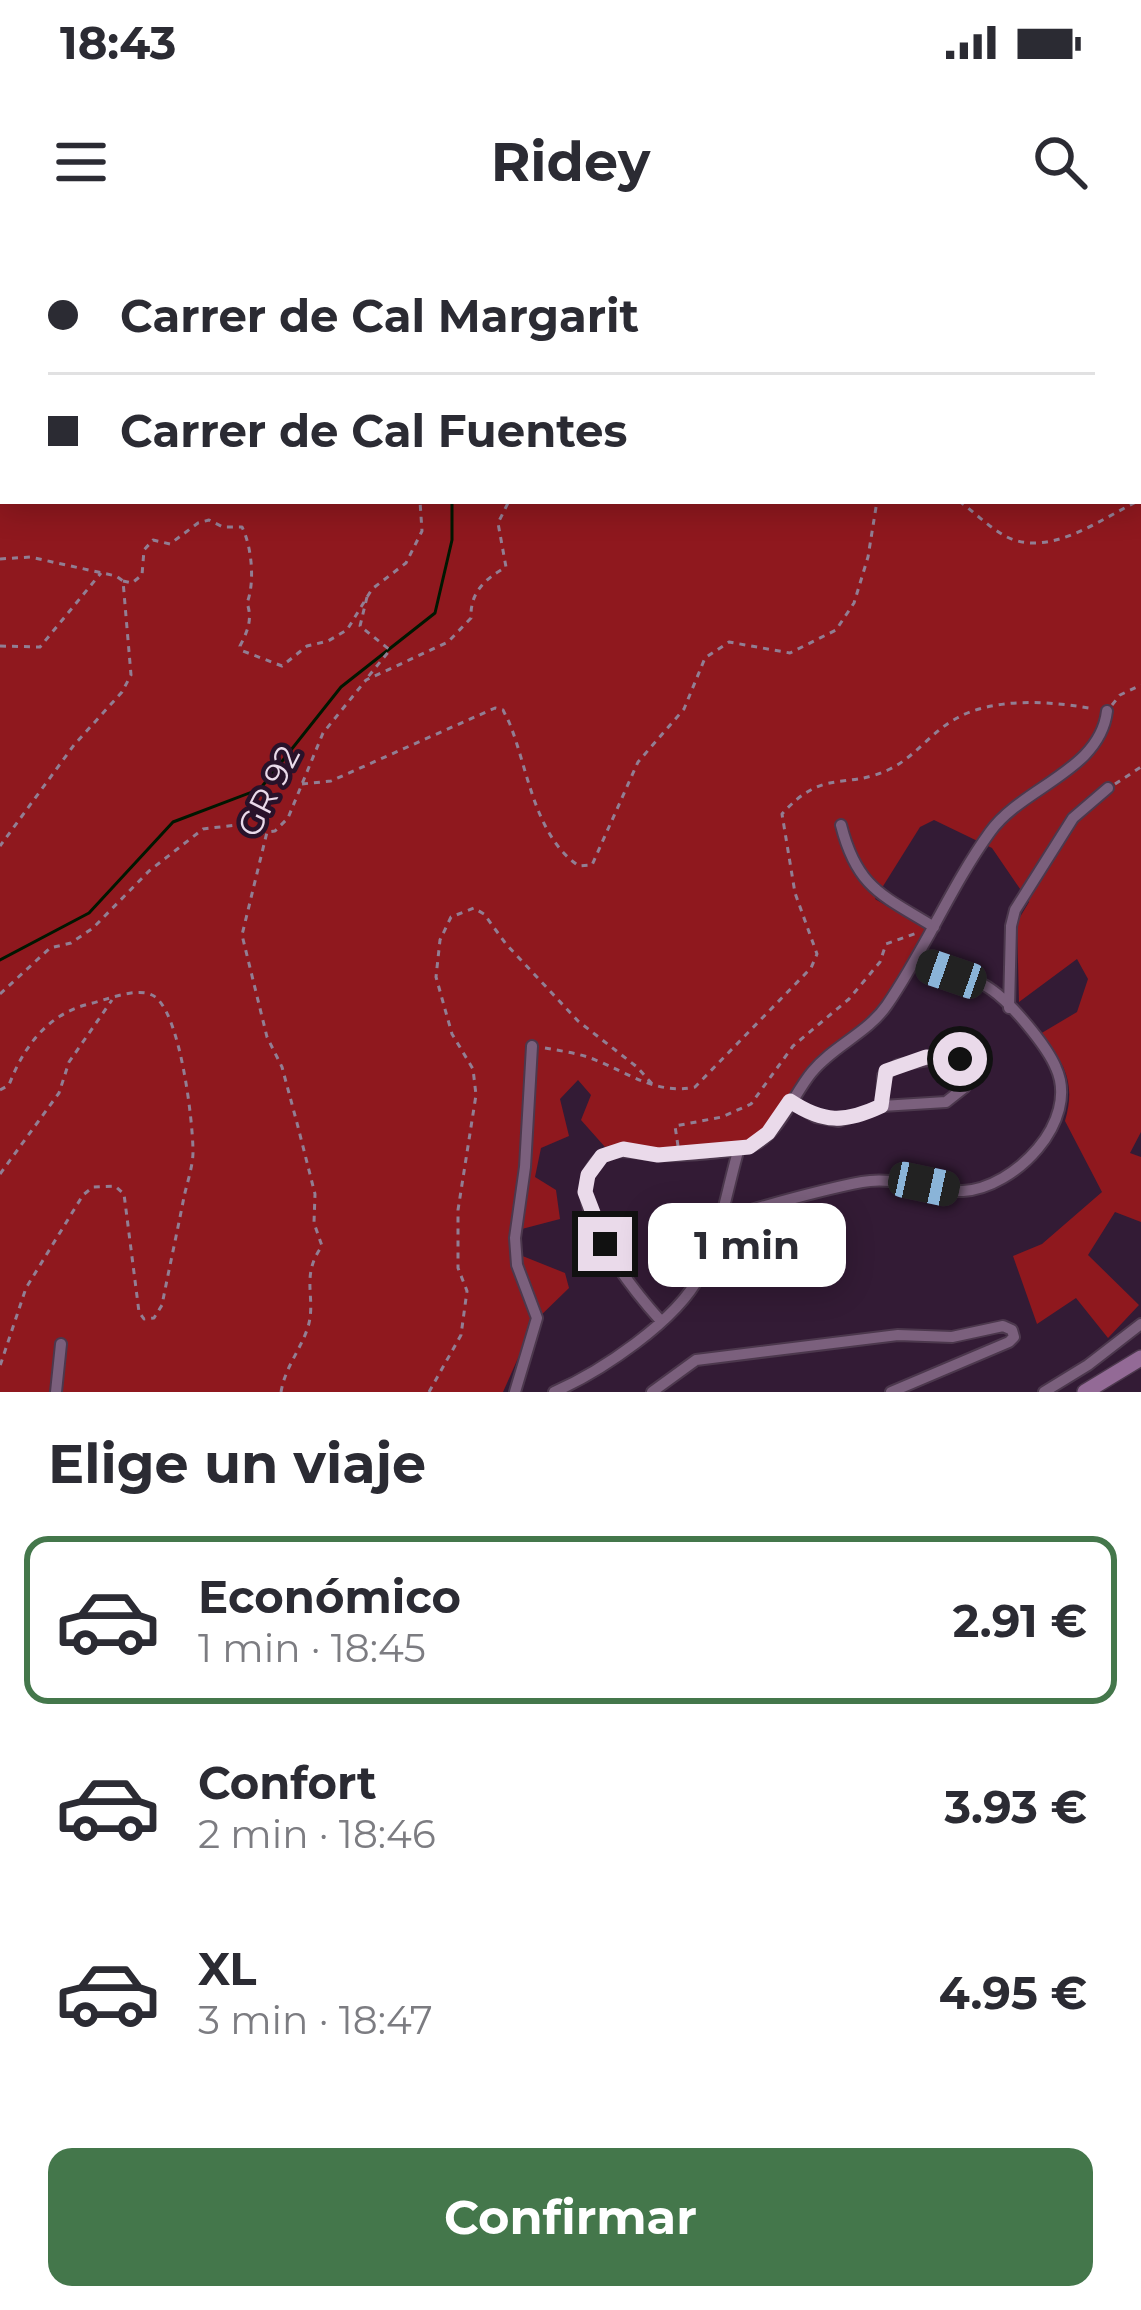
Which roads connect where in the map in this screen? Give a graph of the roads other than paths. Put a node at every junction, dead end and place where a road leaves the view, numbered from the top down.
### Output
1 (1107, 711) road end
2 (1108, 788) road end
3 (842, 825) dead end
4 (934, 927) junction
5 (914, 962) junction
6 (1009, 1008) junction
7 (532, 1046) road end
8 (790, 1101) junction
9 (881, 1106) junction
10 (739, 1148) junction
11 (719, 1219) junction
12 (660, 1320) junction
13 (1141, 1324) edge
14 (61, 1344) dead end
15 (1141, 1360) edge
16 (898, 1391) edge
17 (56, 1392) edge
18 (514, 1392) edge
19 (554, 1392) edge
20 (652, 1392) edge
21 (1045, 1392) edge
22 (1090, 1392) edge

1 - 4 street
2 - 6 street
3 - 4 street
4 - 5 street
5 - 6 street
5 - 8 street
6 - 11 street
7 - 18 street
8 - 9 street
8 - 10 street
9 - 9 street
10 - 11 street
10 - 12 street
11 - 12 street
12 - 19 street
13 - 21 street
14 - 17 street
15 - 22 main road
16 - 20 street

